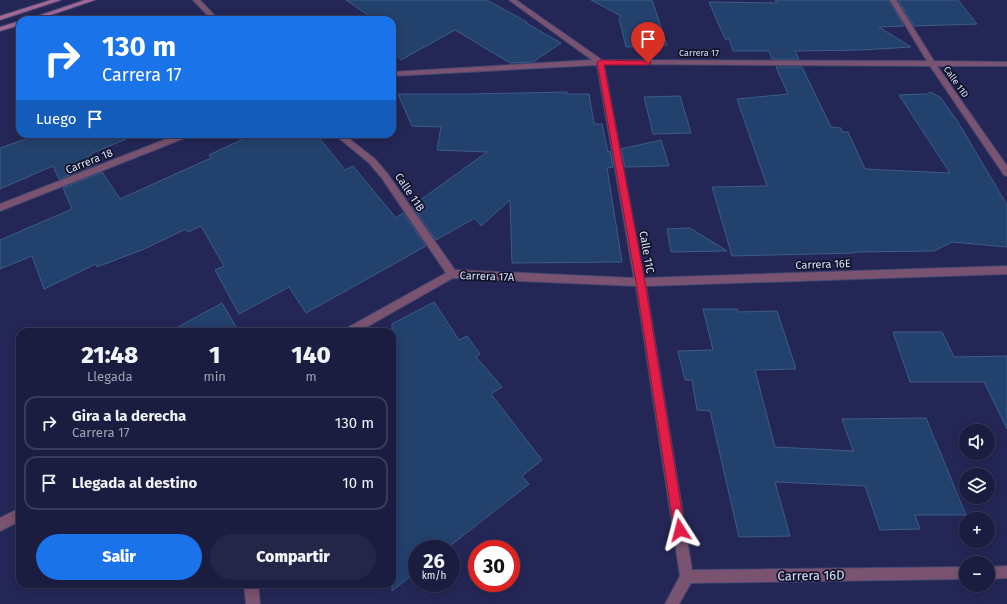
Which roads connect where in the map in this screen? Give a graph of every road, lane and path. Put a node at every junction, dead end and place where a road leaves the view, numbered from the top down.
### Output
1 (58, 0) edge
2 (92, 0) edge
3 (196, 0) edge
4 (512, 0) edge
5 (893, 0) edge
6 (47, 2) edge
7 (42, 16) edge
8 (212, 16) edge
9 (0, 18) edge
10 (16, 24) edge
11 (0, 29) edge
12 (600, 62) junction
13 (932, 64) junction
14 (1007, 64) edge
15 (396, 74) edge
16 (177, 138) edge
17 (343, 138) edge
18 (1007, 173) edge
19 (0, 208) edge
20 (1007, 270) edge
21 (452, 274) junction
22 (640, 282) junction
23 (355, 328) edge
24 (16, 516) edge
25 (0, 525) edge
26 (1007, 572) edge
27 (959, 573) edge
28 (995, 573) edge
29 (687, 577) junction
30 (252, 588) edge
31 (254, 604) edge
32 (672, 604) edge

1 - 6 main road
2 - 7 main road
3 - 8 street
4 - 12 street
5 - 13 street, Calle 11D
6 - 9 main road
10 - 11 main road
12 - 13 street, Carrera 17
12 - 15 street, Carrera 17
12 - 22 street, Calle 11C
13 - 14 street, Carrera 17
13 - 18 street, Calle 11D
16 - 19 street, Carrera 18
17 - 21 street, Calle 11B
20 - 22 street, Carrera 16E
21 - 22 street, Carrera 17A
21 - 23 street, Carrera 17A
22 - 29 street, Calle 11C
24 - 25 street
26 - 28 street
27 - 29 street, Carrera 16D
29 - 32 street
30 - 31 street

